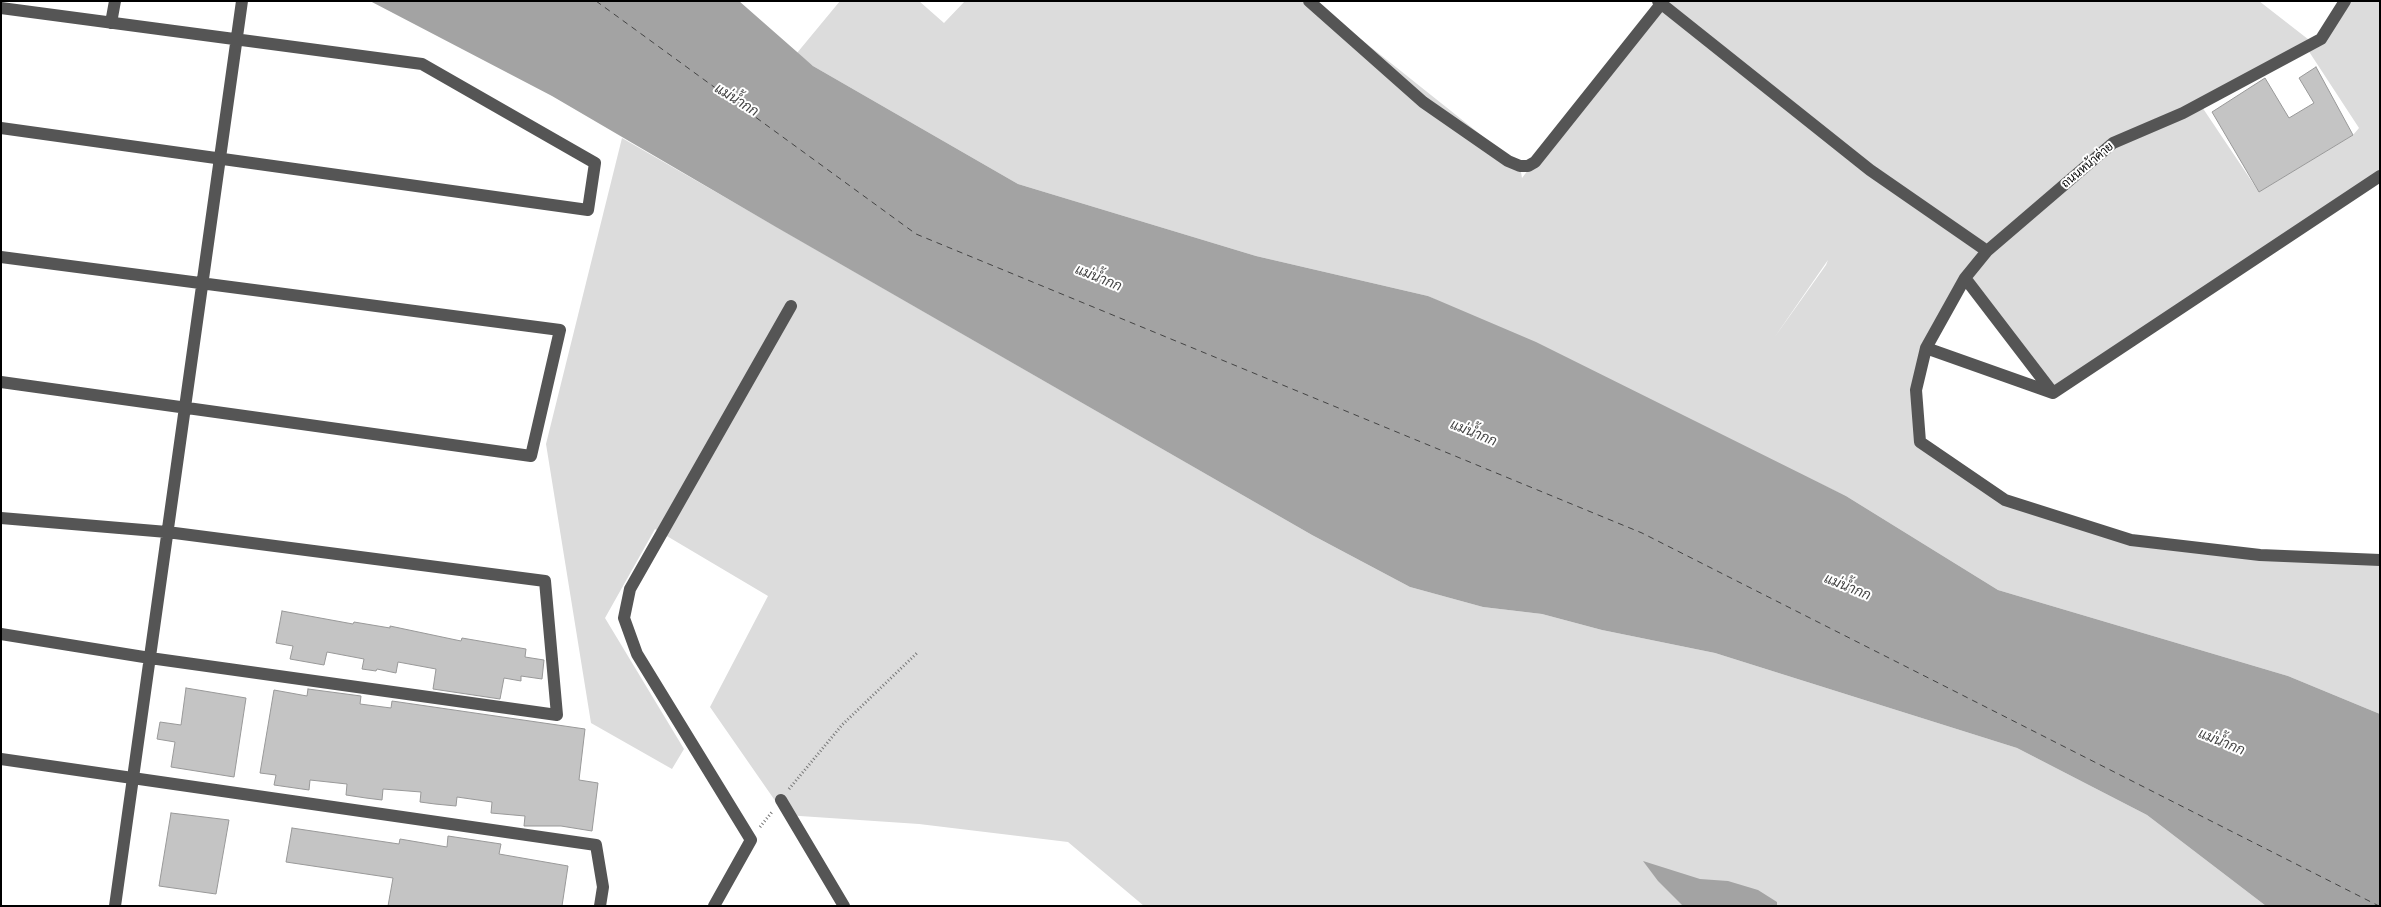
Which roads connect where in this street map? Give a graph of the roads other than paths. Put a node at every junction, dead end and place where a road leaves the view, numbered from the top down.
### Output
1 (115, 1) edge
2 (242, 1) edge
3 (1309, 1) edge
4 (2345, 1) edge
5 (1659, 3) edge
6 (1, 8) edge
7 (111, 23) junction
8 (236, 40) junction
9 (1, 128) edge
10 (220, 159) junction
11 (2380, 176) edge
12 (1987, 252) junction
13 (1, 257) edge
14 (1965, 278) junction
15 (202, 284) junction
16 (791, 306) dead end
17 (1926, 348) junction
18 (1, 382) edge
19 (2053, 393) junction
20 (185, 407) junction
21 (1, 518) edge
22 (167, 532) junction
23 (2380, 560) edge
24 (1, 634) edge
25 (150, 658) junction
26 (1, 759) edge
27 (133, 779) junction
28 (781, 800) road end
29 (115, 906) edge
30 (600, 906) edge
31 (714, 906) edge
32 (844, 906) edge

1 - 7 street
2 - 8 street
3 - 5 street
4 - 12 street, ถนนหน้าค่าย
5 - 12 street
6 - 7 street
7 - 8 street
8 - 10 street
8 - 10 street
9 - 10 street
10 - 15 street
11 - 19 street
12 - 14 street, ถนนหน้าค่าย
13 - 15 street
14 - 17 street, ถนนหน้าค่าย
14 - 19 street
15 - 20 street
15 - 20 street
16 - 31 street
17 - 19 street
17 - 23 street, ถนนหน้าค่าย
18 - 20 street
20 - 22 street
21 - 22 street
22 - 25 street
22 - 25 street
24 - 25 street
25 - 27 street
26 - 27 street
27 - 29 street
27 - 30 street
28 - 32 street

